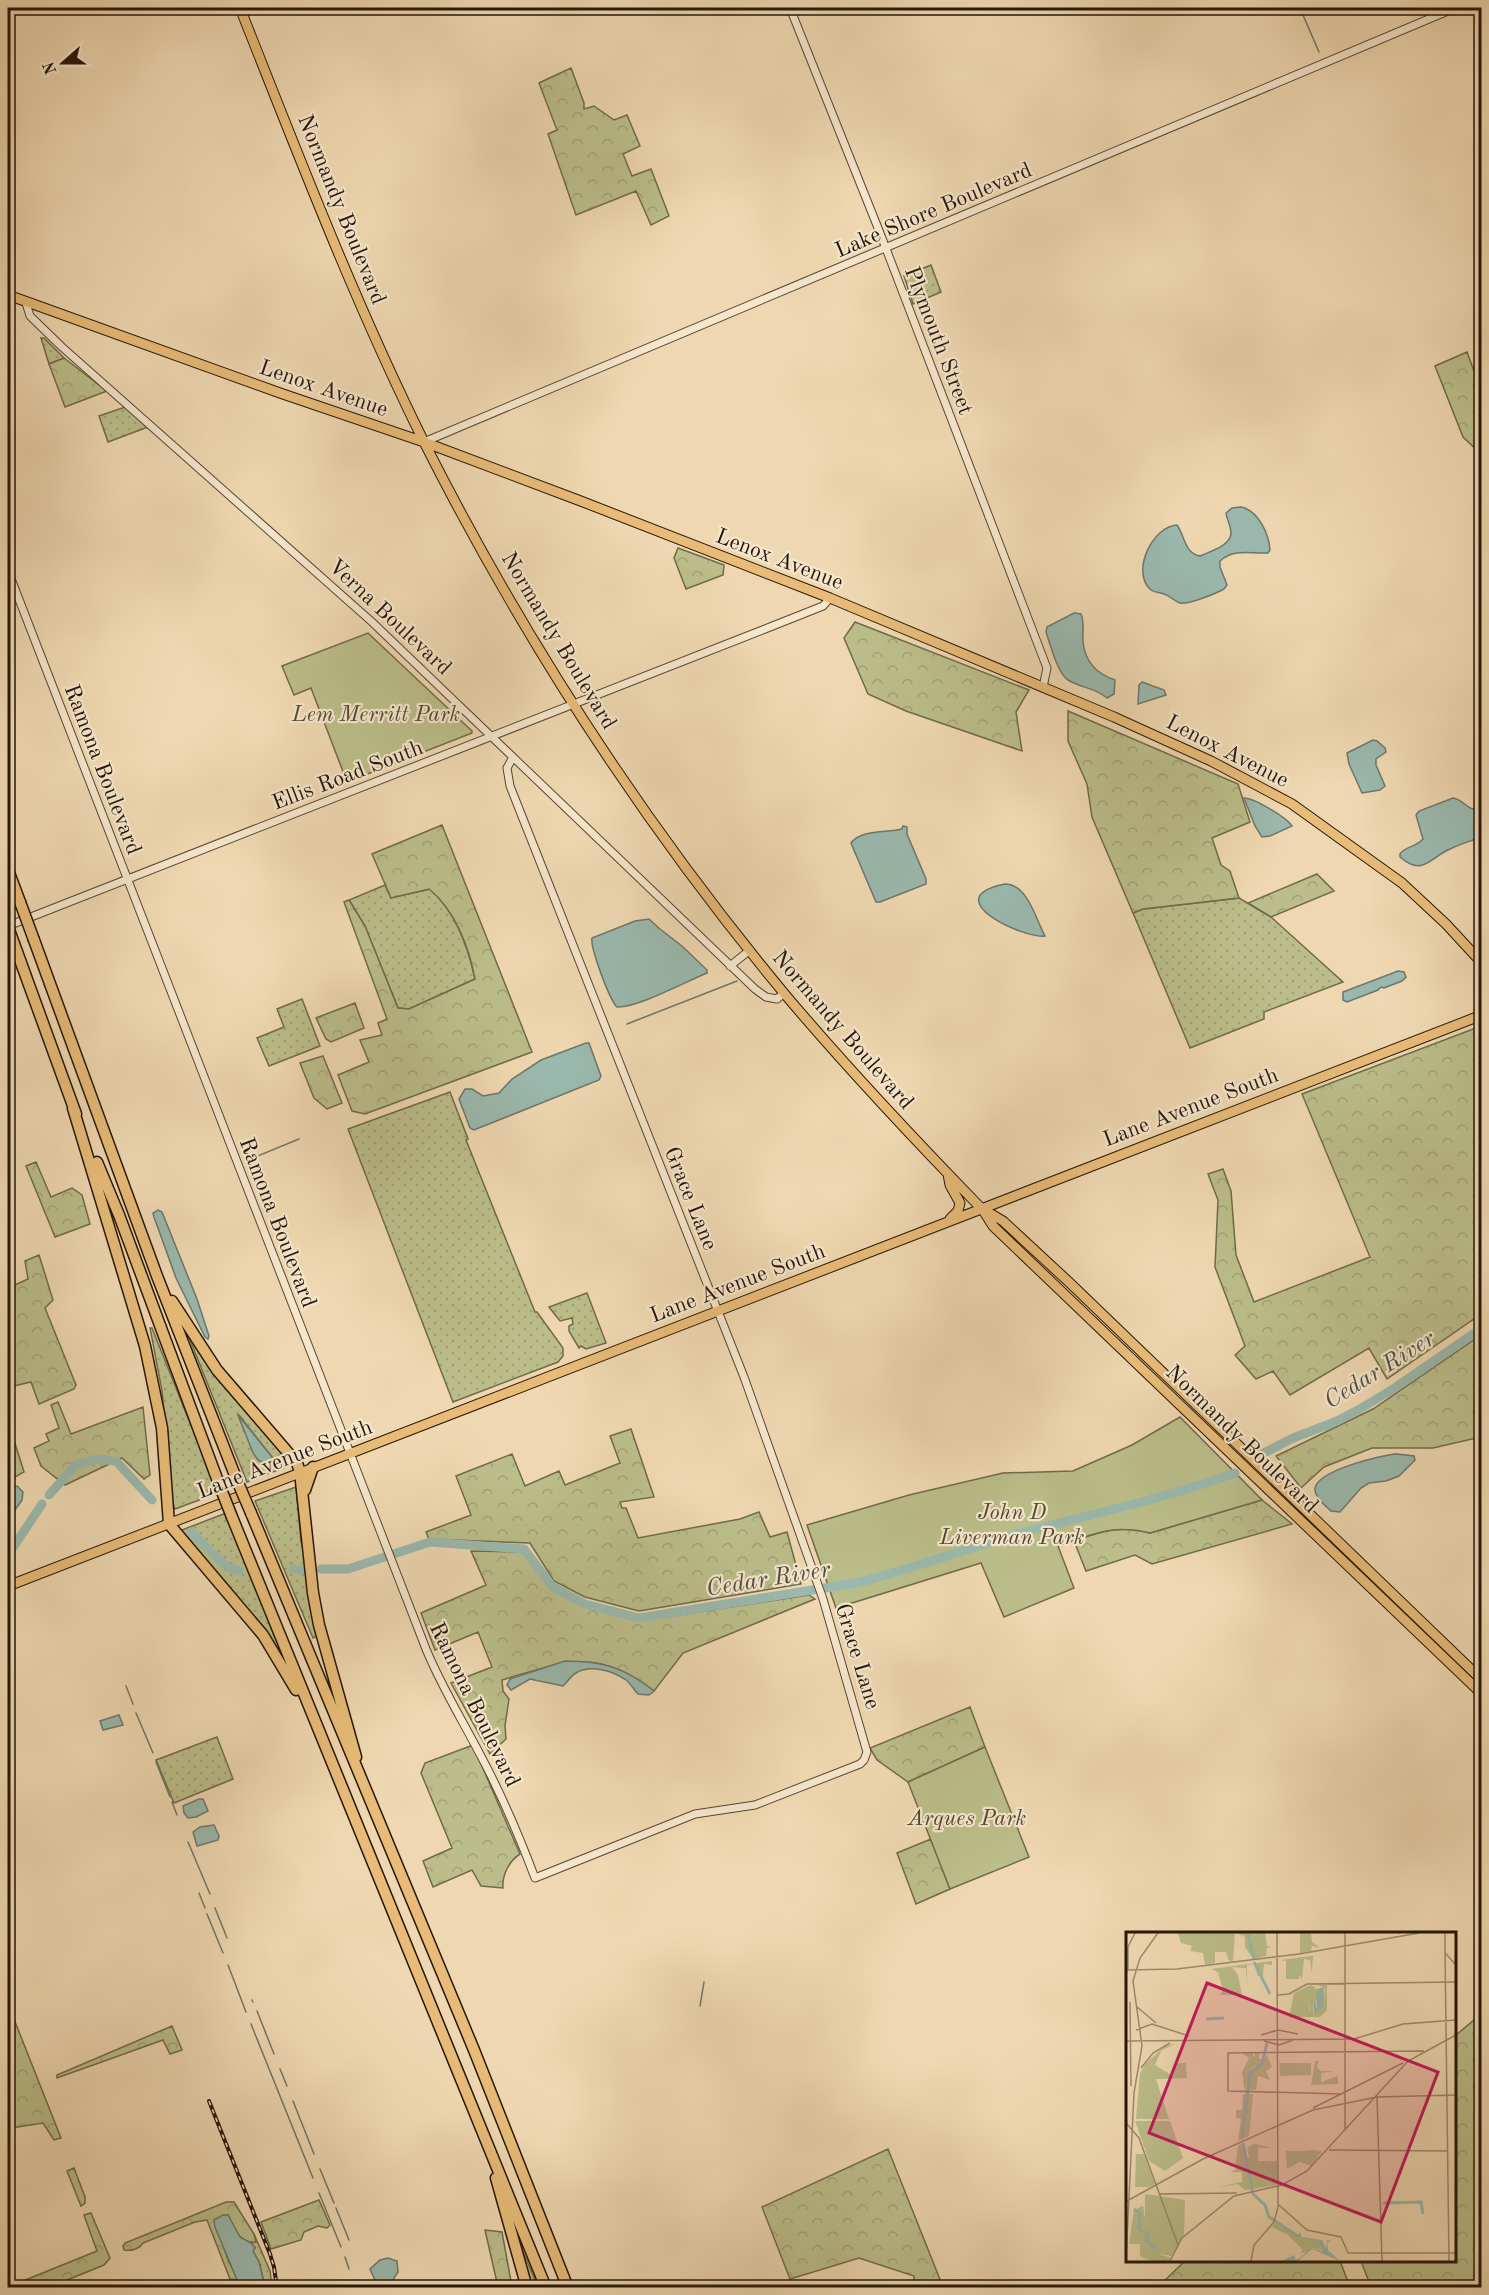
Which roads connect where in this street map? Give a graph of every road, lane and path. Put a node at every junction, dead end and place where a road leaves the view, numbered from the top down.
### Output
1 (240, 8) edge
2 (790, 8) edge
3 (1455, 8) edge
4 (886, 248) junction
5 (8, 295) edge
6 (26, 303) junction
7 (424, 442) junction
8 (8, 571) edge
9 (830, 598) junction
10 (1043, 687) junction
11 (574, 705) junction
12 (493, 737) junction
13 (513, 757) junction
14 (8, 870) edge
15 (127, 878) junction
16 (8, 927) edge
17 (750, 950) junction
18 (1482, 963) edge
19 (730, 966) junction
20 (784, 993) junction
21 (1482, 1015) edge
22 (74, 1108) junction
23 (948, 1174) junction
24 (981, 1208) junction
25 (950, 1220) junction
26 (157, 1276) junction
27 (719, 1310) junction
28 (1188, 1413) junction
29 (1227, 1436) junction
30 (351, 1453) junction
31 (312, 1467) junction
32 (300, 1472) junction
33 (303, 1496) junction
34 (169, 1524) junction
35 (8, 1586) edge
36 (1482, 1680) edge
37 (1482, 1694) edge
38 (323, 1741) junction
39 (864, 1760) joint
40 (360, 1778) junction
41 (489, 2146) junction
42 (524, 2181) junction
43 (527, 2288) edge
44 (546, 2288) edge
45 (568, 2288) edge
46 (575, 2288) edge

1 - 7 main road, Normandy Boulevard
2 - 4 street, Plymouth Street
3 - 4 street, Lake Shore Boulevard
4 - 7 street, Lake Shore Boulevard
4 - 10 street, Plymouth Street
5 - 6 main road, Lenox Avenue
6 - 7 main road, Lenox Avenue
6 - 12 street, Verna Boulevard
7 - 9 main road, Lenox Avenue
7 - 11 main road, Normandy Boulevard
8 - 15 street, Ramona Boulevard
9 - 10 main road, Lenox Avenue
9 - 11 street, Ellis Road South
10 - 18 main road, Lenox Avenue
11 - 12 street, Ellis Road South
11 - 17 main road, Normandy Boulevard
12 - 13 street, Verna Boulevard
12 - 15 street, Ellis Road South
13 - 19 street, Verna Boulevard
13 - 27 street, Grace Lane
14 - 26 highway, bridge
15 - 16 street, Ellis Road South
15 - 30 street, Ramona Boulevard
16 - 22 highway
17 - 19 street
17 - 20 main road, Normandy Boulevard
19 - 20 street, Verna Boulevard
20 - 23 main road, Normandy Boulevard
21 - 24 main road, Lane Avenue South
22 - 34 highway
22 - 38 highway, bridge
23 - 24 main road, Normandy Boulevard
23 - 25 main road
24 - 25 main road, Lane Avenue South
24 - 28 main road, Normandy Boulevard
24 - 29 main road, Normandy Boulevard
25 - 27 main road, Lane Avenue South
26 - 32 highway
26 - 40 highway, bridge
27 - 30 main road, Lane Avenue South
27 - 39 street, Grace Lane
28 - 29 main road
28 - 37 main road, Normandy Boulevard
29 - 36 main road, Normandy Boulevard
30 - 31 main road, Lane Avenue South
30 - 39 street, Ramona Boulevard
31 - 32 main road, Lane Avenue South
31 - 33 highway
32 - 33 highway
32 - 34 main road, Lane Avenue South
33 - 40 highway
34 - 35 main road, Lane Avenue South
34 - 38 highway
38 - 41 highway
40 - 42 highway
41 - 43 highway
41 - 44 highway
42 - 45 highway
42 - 46 highway

